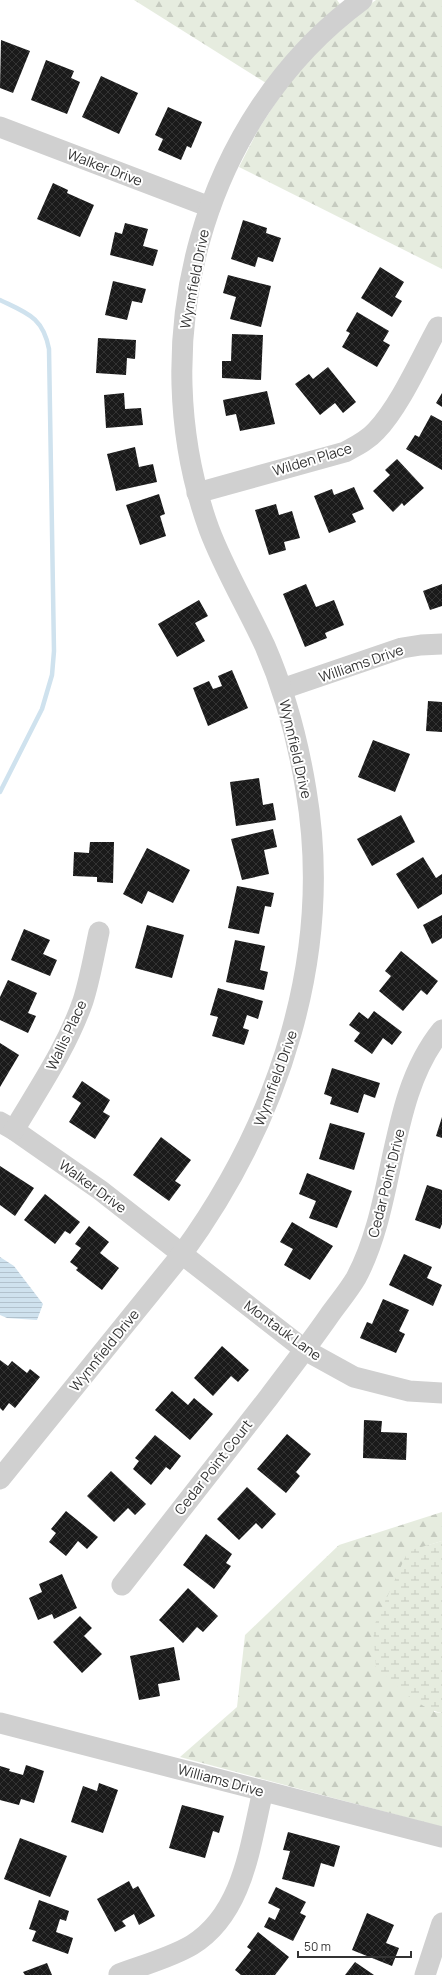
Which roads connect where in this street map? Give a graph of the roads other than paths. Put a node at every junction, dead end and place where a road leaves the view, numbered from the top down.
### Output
1 (362, 0) edge
2 (0, 127) edge
3 (210, 207) junction
4 (438, 327) dead end
5 (197, 492) junction
6 (442, 644) edge
7 (282, 689) junction
8 (100, 932) dead end
9 (442, 1030) edge
10 (7, 1126) edge
11 (182, 1254) junction
12 (305, 1350) junction
13 (442, 1393) edge
14 (3, 1470) edge
15 (122, 1585) dead end
16 (0, 1723) edge
17 (263, 1791) junction
18 (442, 1837) edge
19 (442, 1923) edge
20 (119, 1974) dead end
21 (425, 1975) edge

1 - 3 street, Wynnfield Drive
2 - 3 street, Walker Drive
3 - 5 street, Wynnfield Drive
4 - 5 street, Wilden Place
5 - 7 street, Wynnfield Drive
6 - 7 street, Williams Drive
7 - 11 street, Wynnfield Drive
8 - 10 street, Wallis Place
9 - 12 street, Cedar Point Drive
10 - 11 street, Walker Drive
11 - 12 street, Montauk Lane
11 - 14 street, Wynnfield Drive
12 - 13 street, Montauk Lane
12 - 15 street, Cedar Point Court
16 - 17 street, Williams Drive
17 - 18 street, Williams Drive
17 - 20 street
19 - 21 street

